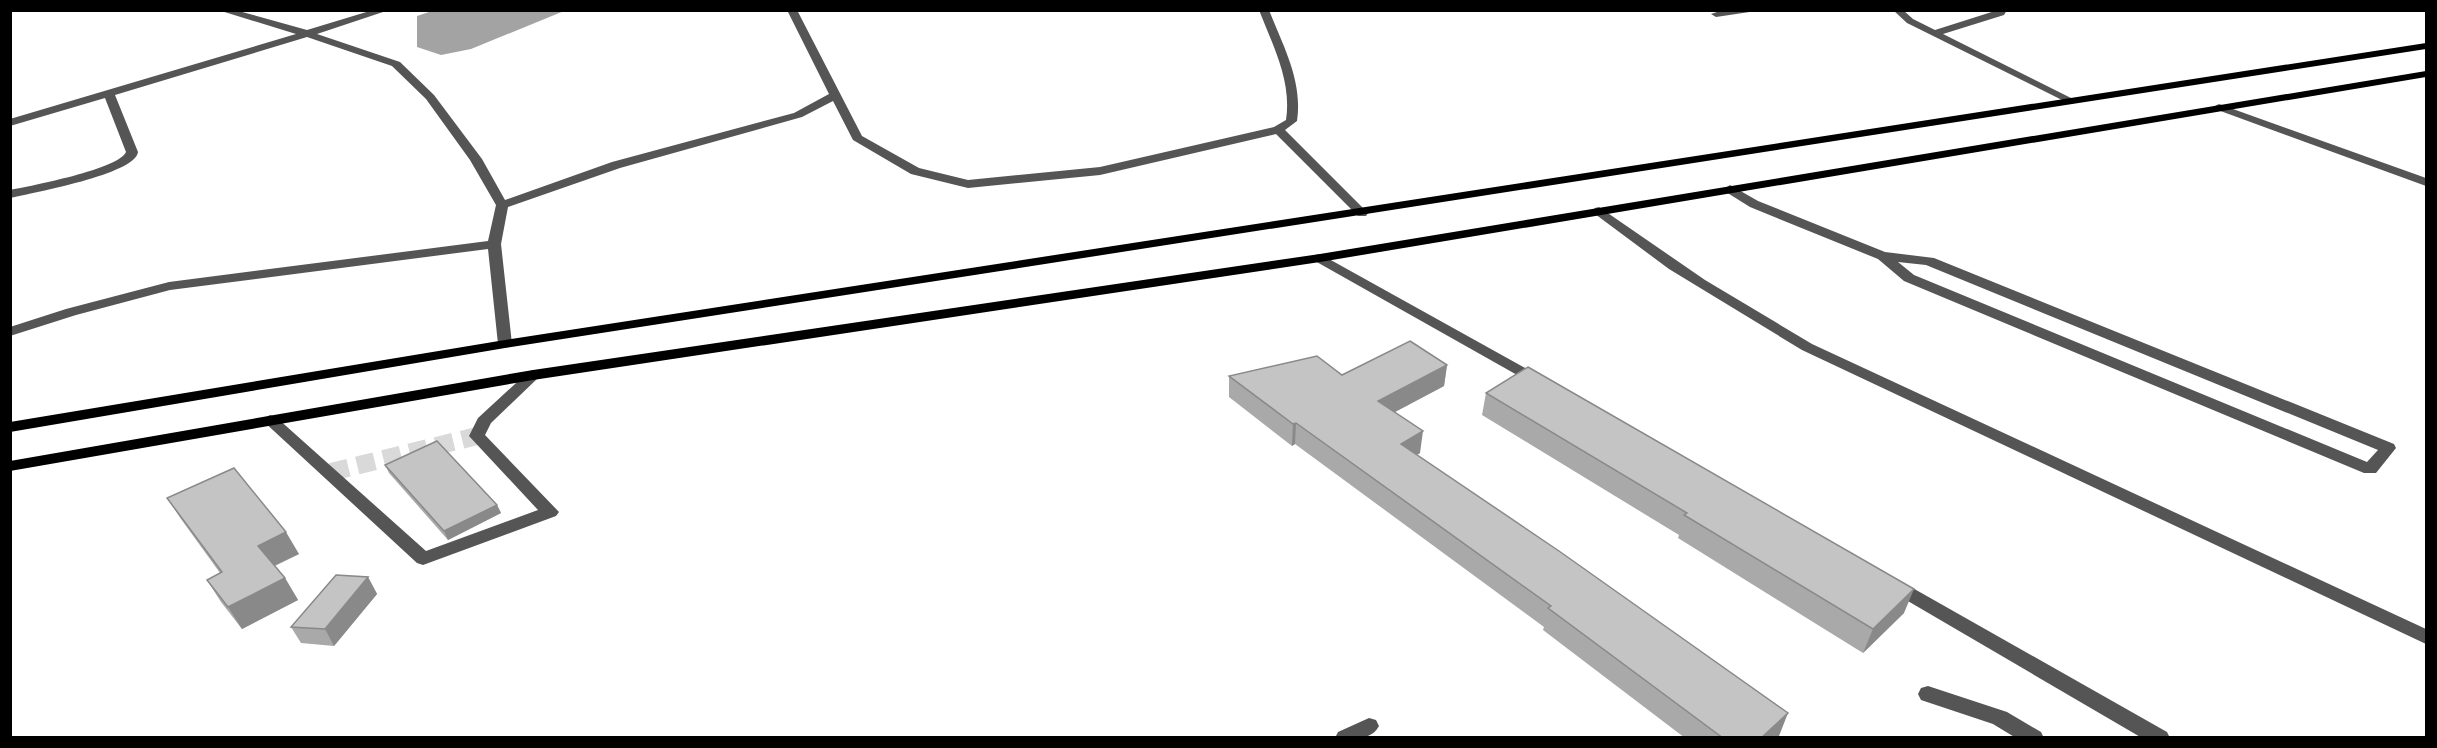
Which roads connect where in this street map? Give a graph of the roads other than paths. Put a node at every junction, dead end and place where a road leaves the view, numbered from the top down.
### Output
1 (222, 10) edge
2 (385, 10) edge
3 (792, 10) edge
4 (1264, 10) edge
5 (1760, 10) edge
6 (1897, 10) edge
7 (2003, 10) edge
8 (1716, 14) dead end
9 (1935, 33) junction
10 (309, 34) junction
11 (2427, 46) edge
12 (2427, 74) edge
13 (109, 94) junction
14 (835, 95) junction
15 (2070, 100) junction
16 (2219, 107) junction
17 (10, 123) edge
18 (1278, 130) junction
19 (2427, 182) edge
20 (1730, 189) junction
21 (10, 194) edge
22 (502, 205) junction
23 (1599, 212) junction
24 (1362, 213) junction
25 (494, 244) junction
26 (1883, 256) junction
27 (1320, 258) junction
28 (10, 332) edge
29 (505, 344) junction
30 (533, 375) junction
31 (1554, 391) edge
32 (270, 420) junction
33 (10, 427) edge
34 (10, 466) edge
35 (1883, 579) edge
36 (2427, 637) edge
37 (1928, 694) dead end
38 (1369, 726) dead end
39 (1345, 738) edge
40 (2034, 738) edge
41 (2160, 738) edge

1 - 10 street
2 - 10 street
3 - 14 street
4 - 18 street
5 - 8 street
6 - 9 street
7 - 9 street
9 - 15 street
10 - 13 street
10 - 22 street
11 - 15 main road
12 - 16 main road
13 - 17 street
13 - 21 street
14 - 18 street
14 - 22 street
15 - 24 main road
16 - 19 street
16 - 20 main road
18 - 24 street
20 - 23 main road
20 - 26 street
22 - 25 street
23 - 27 main road
23 - 36 street
24 - 29 main road
25 - 28 street
25 - 29 street
26 - 26 street
27 - 30 main road
27 - 31 street
29 - 33 main road
30 - 32 main road
30 - 32 street
32 - 34 main road
35 - 41 street
37 - 40 street
38 - 39 street

